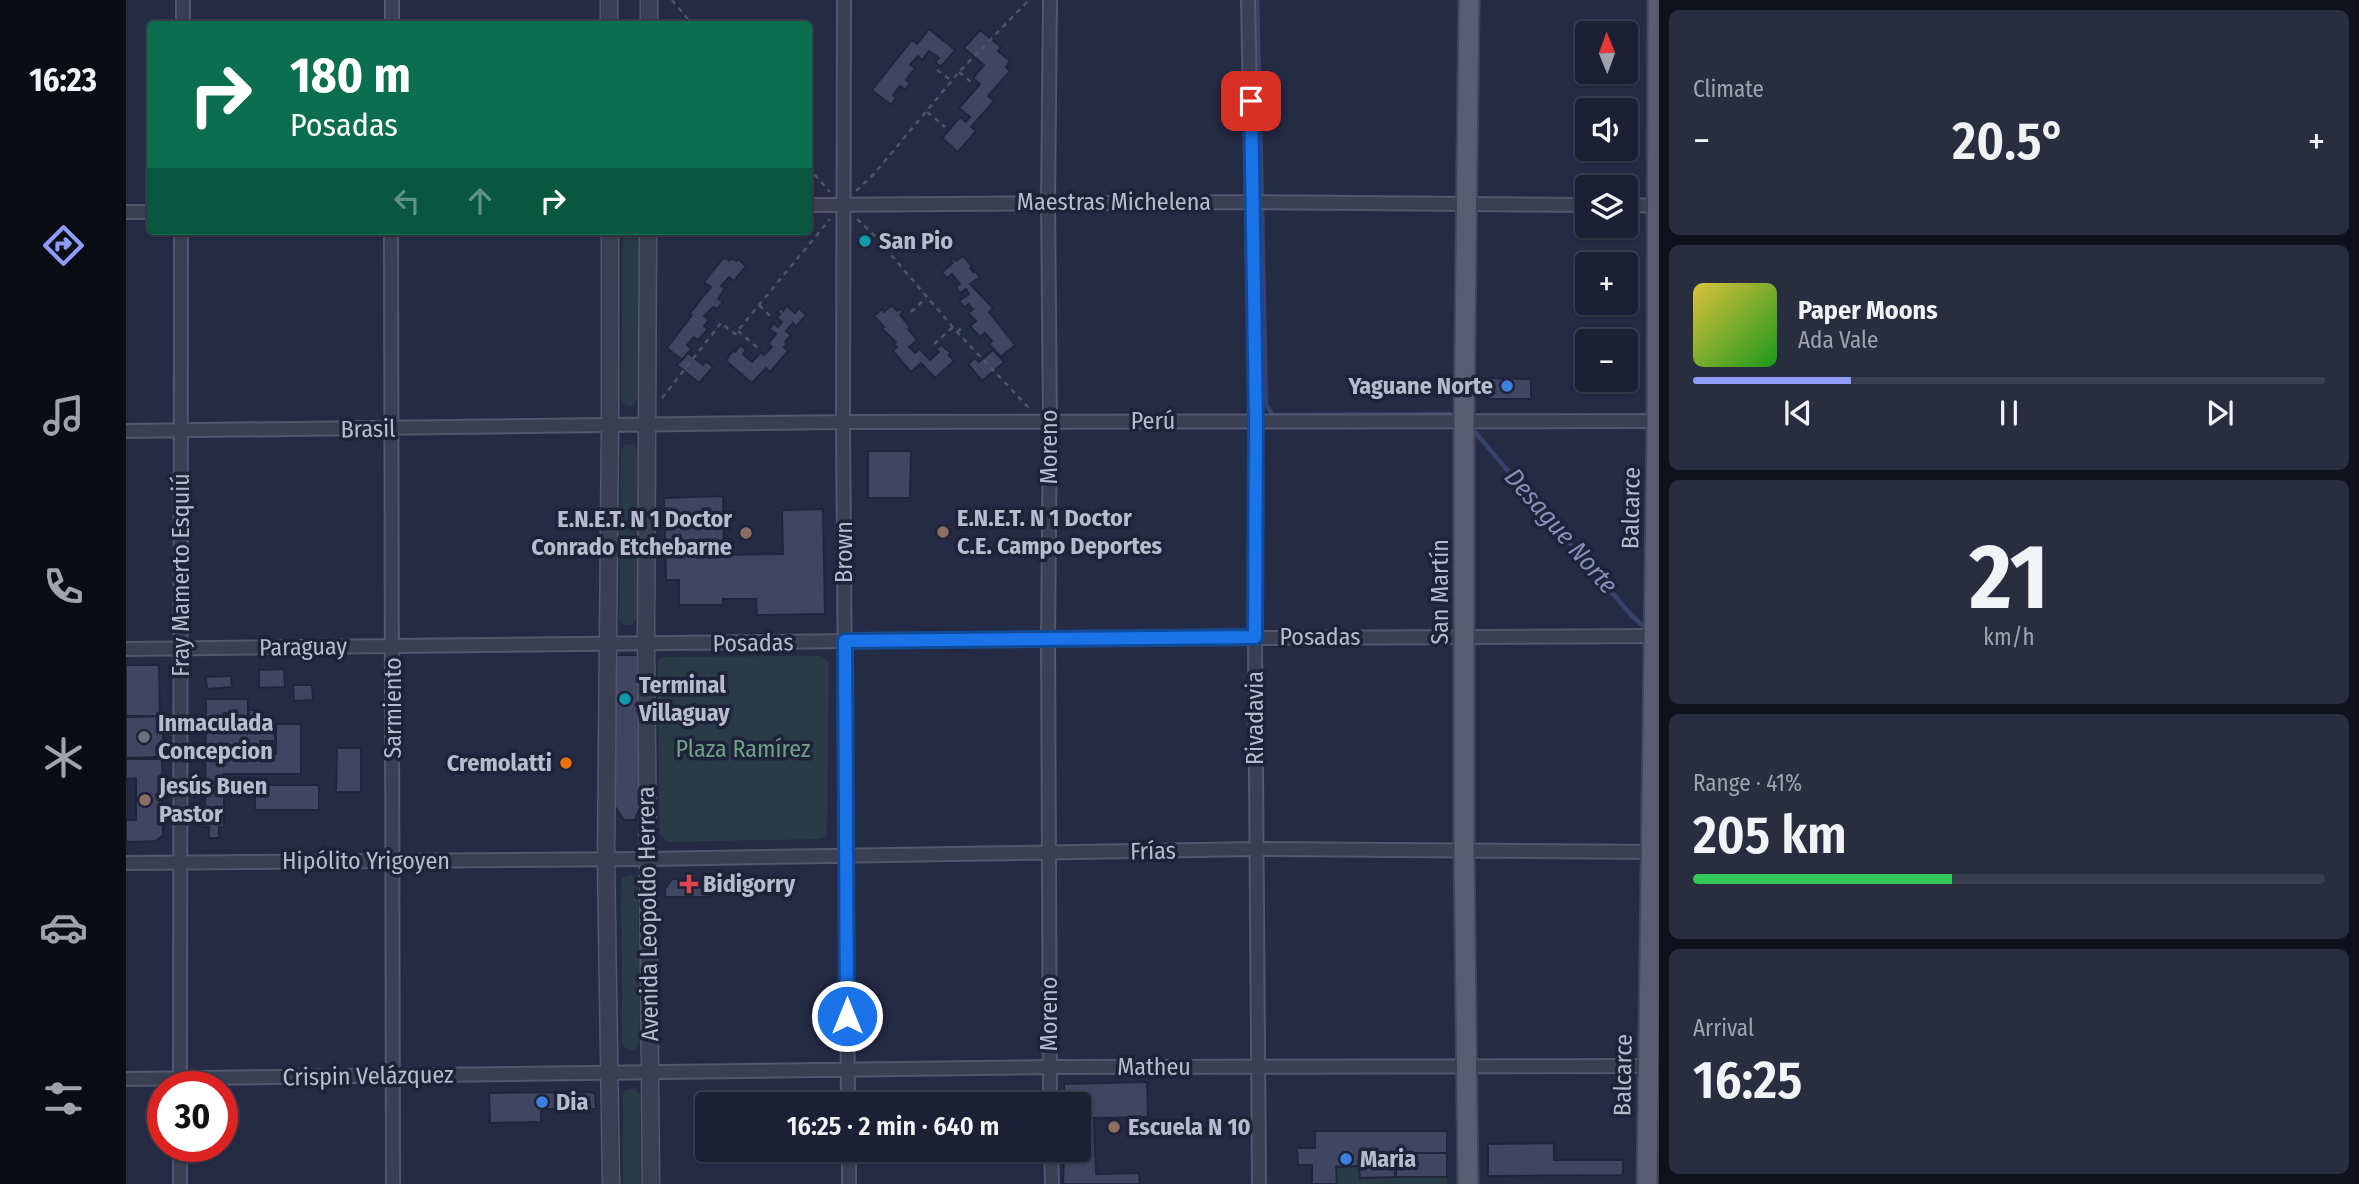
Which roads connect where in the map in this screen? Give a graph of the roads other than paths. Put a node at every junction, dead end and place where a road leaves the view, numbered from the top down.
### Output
1 (183, 0) edge
2 (392, 0) edge
3 (609, 0) edge
4 (649, 0) edge
5 (844, 0) edge
6 (1050, 0) edge
7 (1248, 0) edge
8 (1469, 0) edge
9 (1658, 0) edge
10 (183, 21) edge
11 (392, 21) edge
12 (609, 21) edge
13 (649, 21) edge
14 (1048, 202) junction
15 (1253, 202) junction
16 (1466, 204) junction
17 (812, 205) edge
18 (842, 205) junction
19 (1575, 205) edge
20 (1638, 205) edge
21 (1658, 206) edge
22 (126, 212) edge
23 (147, 212) edge
24 (181, 235) edge
25 (391, 235) edge
26 (610, 235) edge
27 (648, 235) edge
28 (648, 419) junction
29 (1045, 421) junction
30 (1256, 421) junction
31 (1464, 421) junction
32 (1658, 421) edge
33 (843, 422) junction
34 (610, 426) junction
35 (392, 428) junction
36 (126, 431) edge
37 (181, 431) junction
38 (1657, 636) edge
39 (1255, 637) junction
40 (1465, 638) junction
41 (1048, 639) junction
42 (845, 641) junction
43 (646, 644) junction
44 (607, 645) junction
45 (392, 646) junction
46 (181, 648) junction
47 (126, 649) edge
48 (1256, 849) junction
49 (1464, 851) junction
50 (1655, 852) edge
51 (1050, 854) junction
52 (846, 857) junction
53 (606, 859) junction
54 (647, 859) junction
55 (394, 860) junction
56 (180, 862) junction
57 (126, 863) edge
58 (1467, 1066) junction
59 (1653, 1066) edge
60 (1049, 1067) junction
61 (1259, 1067) junction
62 (847, 1070) junction
63 (180, 1071) edge
64 (650, 1072) junction
65 (611, 1073) junction
66 (393, 1075) junction
67 (126, 1079) edge
68 (147, 1080) edge
69 (238, 1080) edge
70 (848, 1092) edge
71 (1050, 1092) edge
72 (180, 1162) edge
73 (849, 1162) edge
74 (1051, 1162) edge
75 (180, 1184) edge
76 (393, 1184) edge
77 (611, 1184) edge
78 (650, 1184) edge
79 (849, 1184) edge
80 (1052, 1184) edge
81 (1259, 1184) edge
82 (1468, 1184) edge
83 (1647, 1184) edge

1 - 10 street
2 - 11 street
3 - 12 street
4 - 13 street
5 - 18 street, Brown
6 - 14 street, Moreno
7 - 15 street, Rivadavia
8 - 16 main road, San Martín
9 - 21 main road, Balcarce
14 - 15 street, Maestras Michelena
14 - 18 street, Maestras Michelena
14 - 29 street, Moreno
15 - 16 street, Maestras Michelena
15 - 30 street, Rivadavia
16 - 19 street, Maestras Michelena
16 - 31 main road, San Martín
17 - 18 street, Maestras Michelena
18 - 33 street, Brown
20 - 21 street
21 - 32 main road, Balcarce
22 - 23 street
24 - 37 street, Fray Mamerto Esquiú
25 - 35 street, Sarmiento
26 - 34 street, Avenida Leopoldo Herrera
27 - 28 street, Avenida Leopoldo Herrera
28 - 33 street, Perú
28 - 34 street
28 - 43 street, Avenida Leopoldo Herrera
29 - 30 street, Perú
29 - 33 street, Perú
29 - 41 street, Moreno
30 - 31 street, Perú
30 - 39 street, Rivadavia
31 - 32 street, Perú
31 - 40 main road, San Martín
32 - 38 main road, Balcarce
33 - 42 street, Brown
34 - 35 street, Brasil
34 - 44 street, Avenida Leopoldo Herrera
35 - 37 street, Brasil
35 - 45 street, Sarmiento
36 - 37 street, Brasil
37 - 46 street, Fray Mamerto Esquiú
38 - 40 street, Posadas
38 - 50 main road, Balcarce
39 - 40 street, Posadas
39 - 41 street, Posadas
39 - 48 street, Rivadavia
40 - 49 main road, San Martín
41 - 42 street, Posadas
41 - 51 street, Moreno
42 - 43 street, Posadas
42 - 52 street, Brown
43 - 44 street
43 - 54 street, Avenida Leopoldo Herrera
44 - 45 street, Paraguay
44 - 53 street, Avenida Leopoldo Herrera
45 - 46 street, Paraguay
45 - 55 street, Sarmiento
46 - 47 street, Paraguay
46 - 56 street, Fray Mamerto Esquiú
48 - 49 street, Frías
48 - 51 street, Frías
48 - 61 street, Rivadavia
49 - 50 street, Frías
49 - 58 main road, San Martín
50 - 59 main road, Balcarce
51 - 52 street, Frías
51 - 60 street, Moreno
52 - 54 street, Frías
52 - 62 street, Brown
53 - 54 street, Hipólito Yrigoyen
53 - 55 street, Hipólito Yrigoyen
53 - 65 street, Avenida Leopoldo Herrera
54 - 64 street, Avenida Leopoldo Herrera
55 - 56 street, Hipólito Yrigoyen
55 - 66 street, Sarmiento
56 - 57 street, Hipólito Yrigoyen
56 - 63 street, Fray Mamerto Esquiú
58 - 59 street, Matheu
58 - 61 street, Matheu
58 - 82 main road, San Martín
59 - 83 main road, Balcarce
60 - 61 street, Matheu
60 - 62 street, Matheu
60 - 71 street, Moreno
61 - 81 street, Rivadavia
62 - 64 street, Matheu
62 - 70 street, Brown
64 - 65 street, Crispin Velázquez
64 - 78 street, Avenida Leopoldo Herrera
65 - 66 street, Crispin Velázquez
65 - 77 street, Avenida Leopoldo Herrera
66 - 69 street, Crispin Velázquez
66 - 76 street, Sarmiento
67 - 68 street, Crispin Velázquez
72 - 75 street
73 - 79 street
74 - 80 street

